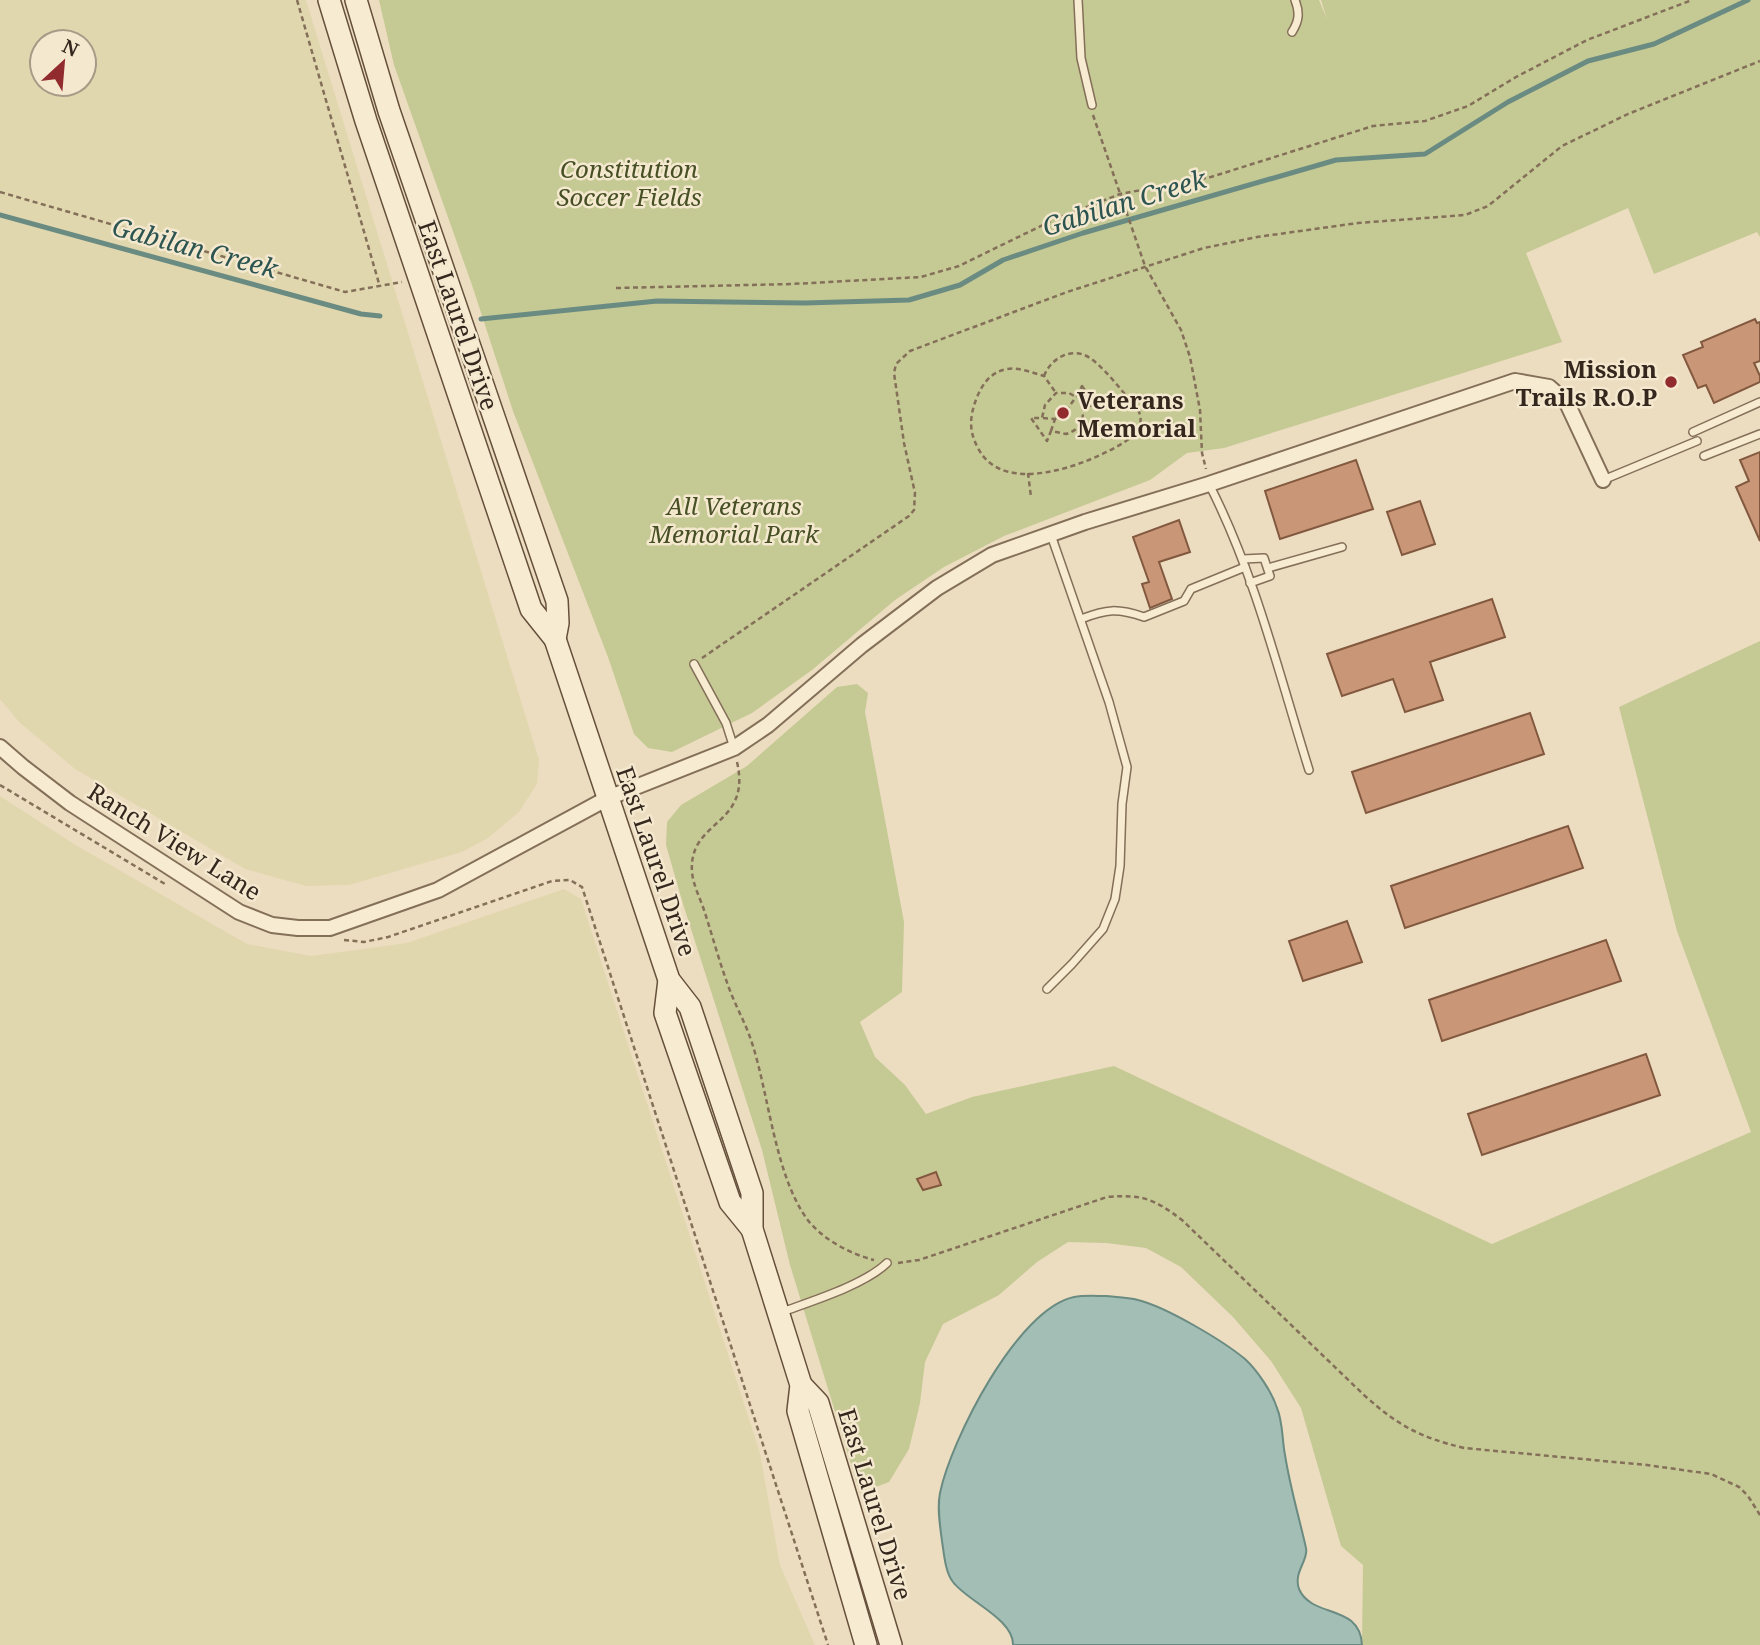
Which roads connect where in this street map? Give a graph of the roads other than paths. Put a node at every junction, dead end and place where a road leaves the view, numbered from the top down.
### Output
1 (329, 0) edge
2 (356, 0) edge
3 (1078, 0) edge
4 (1295, 0) edge
5 (1292, 32) dead end
6 (1092, 105) road end
7 (1760, 402) edge
8 (1693, 432) dead end
9 (1760, 434) edge
10 (1697, 441) dead end
11 (1704, 456) dead end
12 (1603, 480) joint
13 (1209, 484) junction
14 (1051, 534) junction
15 (1342, 547) dead end
16 (1244, 563) junction
17 (1268, 568) junction
18 (1251, 583) junction
19 (1081, 619) junction
20 (555, 639) junction
21 (694, 664) road end
22 (0, 747) edge
23 (734, 748) junction
24 (1309, 770) dead end
25 (608, 798) junction
26 (1047, 989) dead end
27 (887, 1263) road end
28 (778, 1313) junction
29 (801, 1384) junction
30 (866, 1645) edge
31 (891, 1645) edge

1 - 20 main road, East Laurel Drive
2 - 20 main road, East Laurel Drive
3 - 6 lane
4 - 5 lane
7 - 8 lane
9 - 11 lane
10 - 12 lane
12 - 13 street, Ranch View Lane
13 - 14 street, Ranch View Lane
13 - 16 lane
14 - 19 lane
14 - 23 street, Ranch View Lane
15 - 17 lane
16 - 17 lane
16 - 18 lane
16 - 19 lane
17 - 18 lane
18 - 24 lane
19 - 26 lane
20 - 25 main road, East Laurel Drive
21 - 23 lane
22 - 25 street, Ranch View Lane
23 - 25 street, Ranch View Lane
25 - 28 main road, East Laurel Drive
27 - 28 lane
28 - 29 main road, East Laurel Drive
29 - 30 main road, East Laurel Drive
29 - 31 main road, East Laurel Drive

